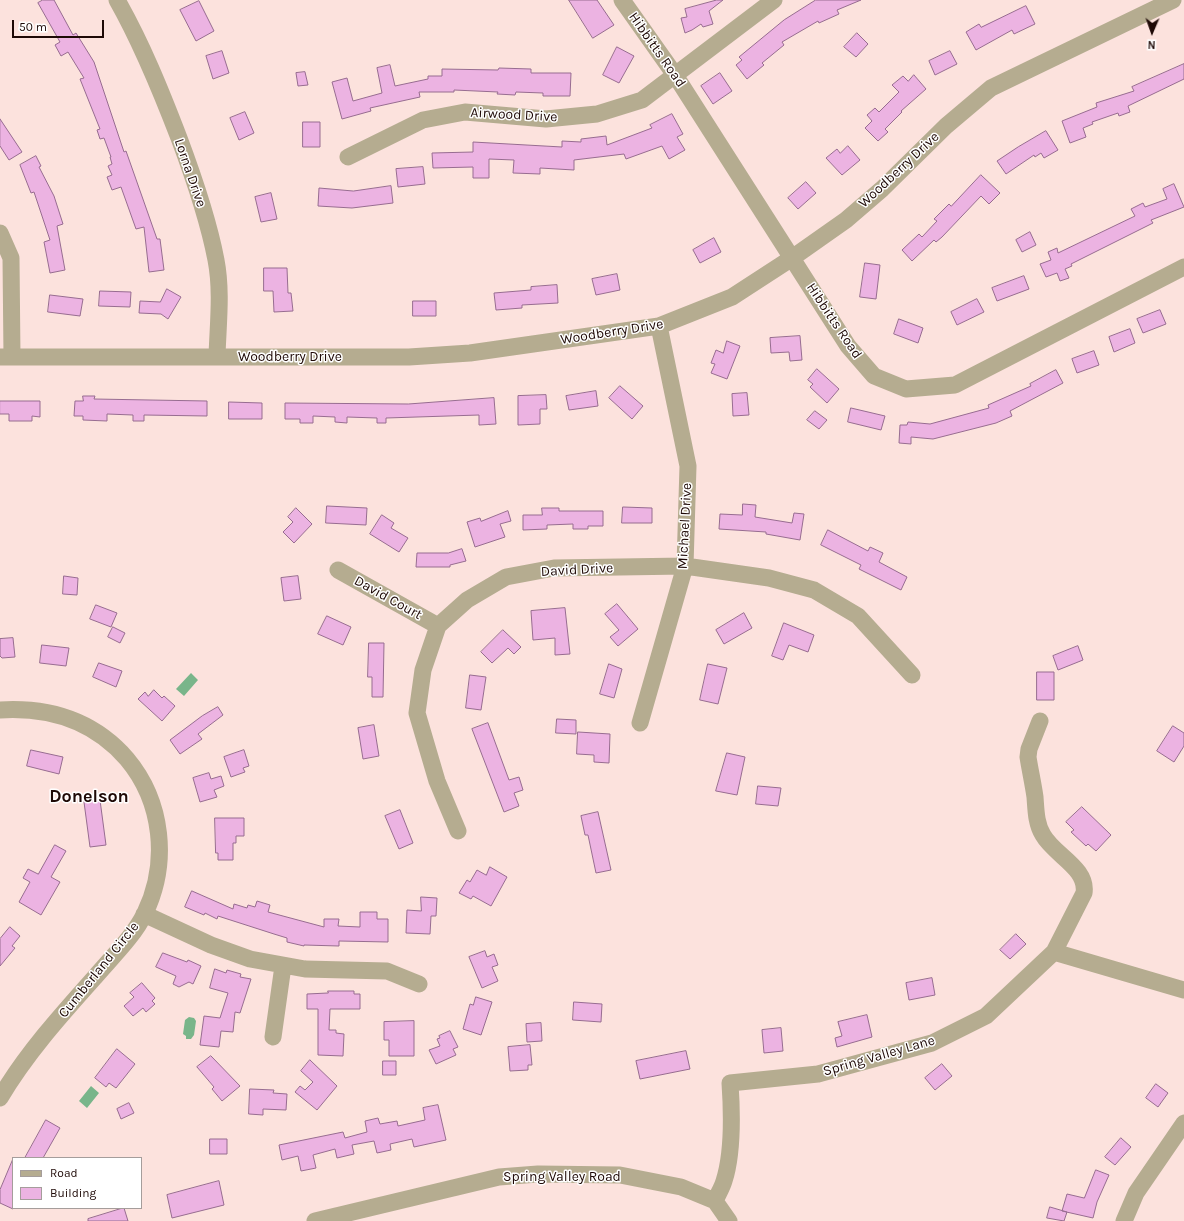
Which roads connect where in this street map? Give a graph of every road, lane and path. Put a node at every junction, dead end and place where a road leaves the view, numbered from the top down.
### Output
1 (117, 0) edge
2 (622, 0) edge
3 (774, 0) edge
4 (1173, 0) edge
5 (675, 75) junction
6 (348, 156) dead end
7 (0, 233) edge
8 (792, 258) junction
9 (1184, 267) edge
10 (659, 326) junction
11 (217, 356) junction
12 (6, 357) edge
13 (685, 566) junction
14 (338, 570) dead end
15 (438, 626) junction
16 (912, 675) dead end
17 (0, 710) edge
18 (1040, 721) dead end
19 (640, 723) dead end
20 (458, 831) dead end
21 (144, 914) junction
22 (1054, 952) junction
23 (283, 966) junction
24 (419, 984) dead end
25 (1184, 990) edge
26 (273, 1036) dead end
27 (0, 1098) edge
28 (1184, 1123) edge
29 (715, 1201) junction
30 (315, 1221) edge
31 (729, 1221) edge
32 (1124, 1221) edge

1 - 11 street, Lorna Drive
2 - 5 street, Hibbitts Road
3 - 5 street, Airwood Drive
4 - 8 street, Woodberry Drive
5 - 6 street, Airwood Drive
5 - 8 street, Hibbitts Road
7 - 12 street
8 - 9 street, Hibbitts Road
8 - 10 street, Woodberry Drive
10 - 11 street, Woodberry Drive
10 - 13 street, Michael Drive
11 - 12 street, Woodberry Drive
13 - 15 street, David Drive
13 - 16 street, David Drive
13 - 19 street, Michael Drive
14 - 15 street, David Court
15 - 20 street, David Drive
17 - 21 street, Cumberland Circle
18 - 22 street
21 - 23 street
21 - 27 street, Cumberland Circle
22 - 25 street
22 - 29 street, Spring Valley Lane
23 - 24 street
23 - 26 street
28 - 32 street
29 - 30 street, Spring Valley Road
29 - 31 street

